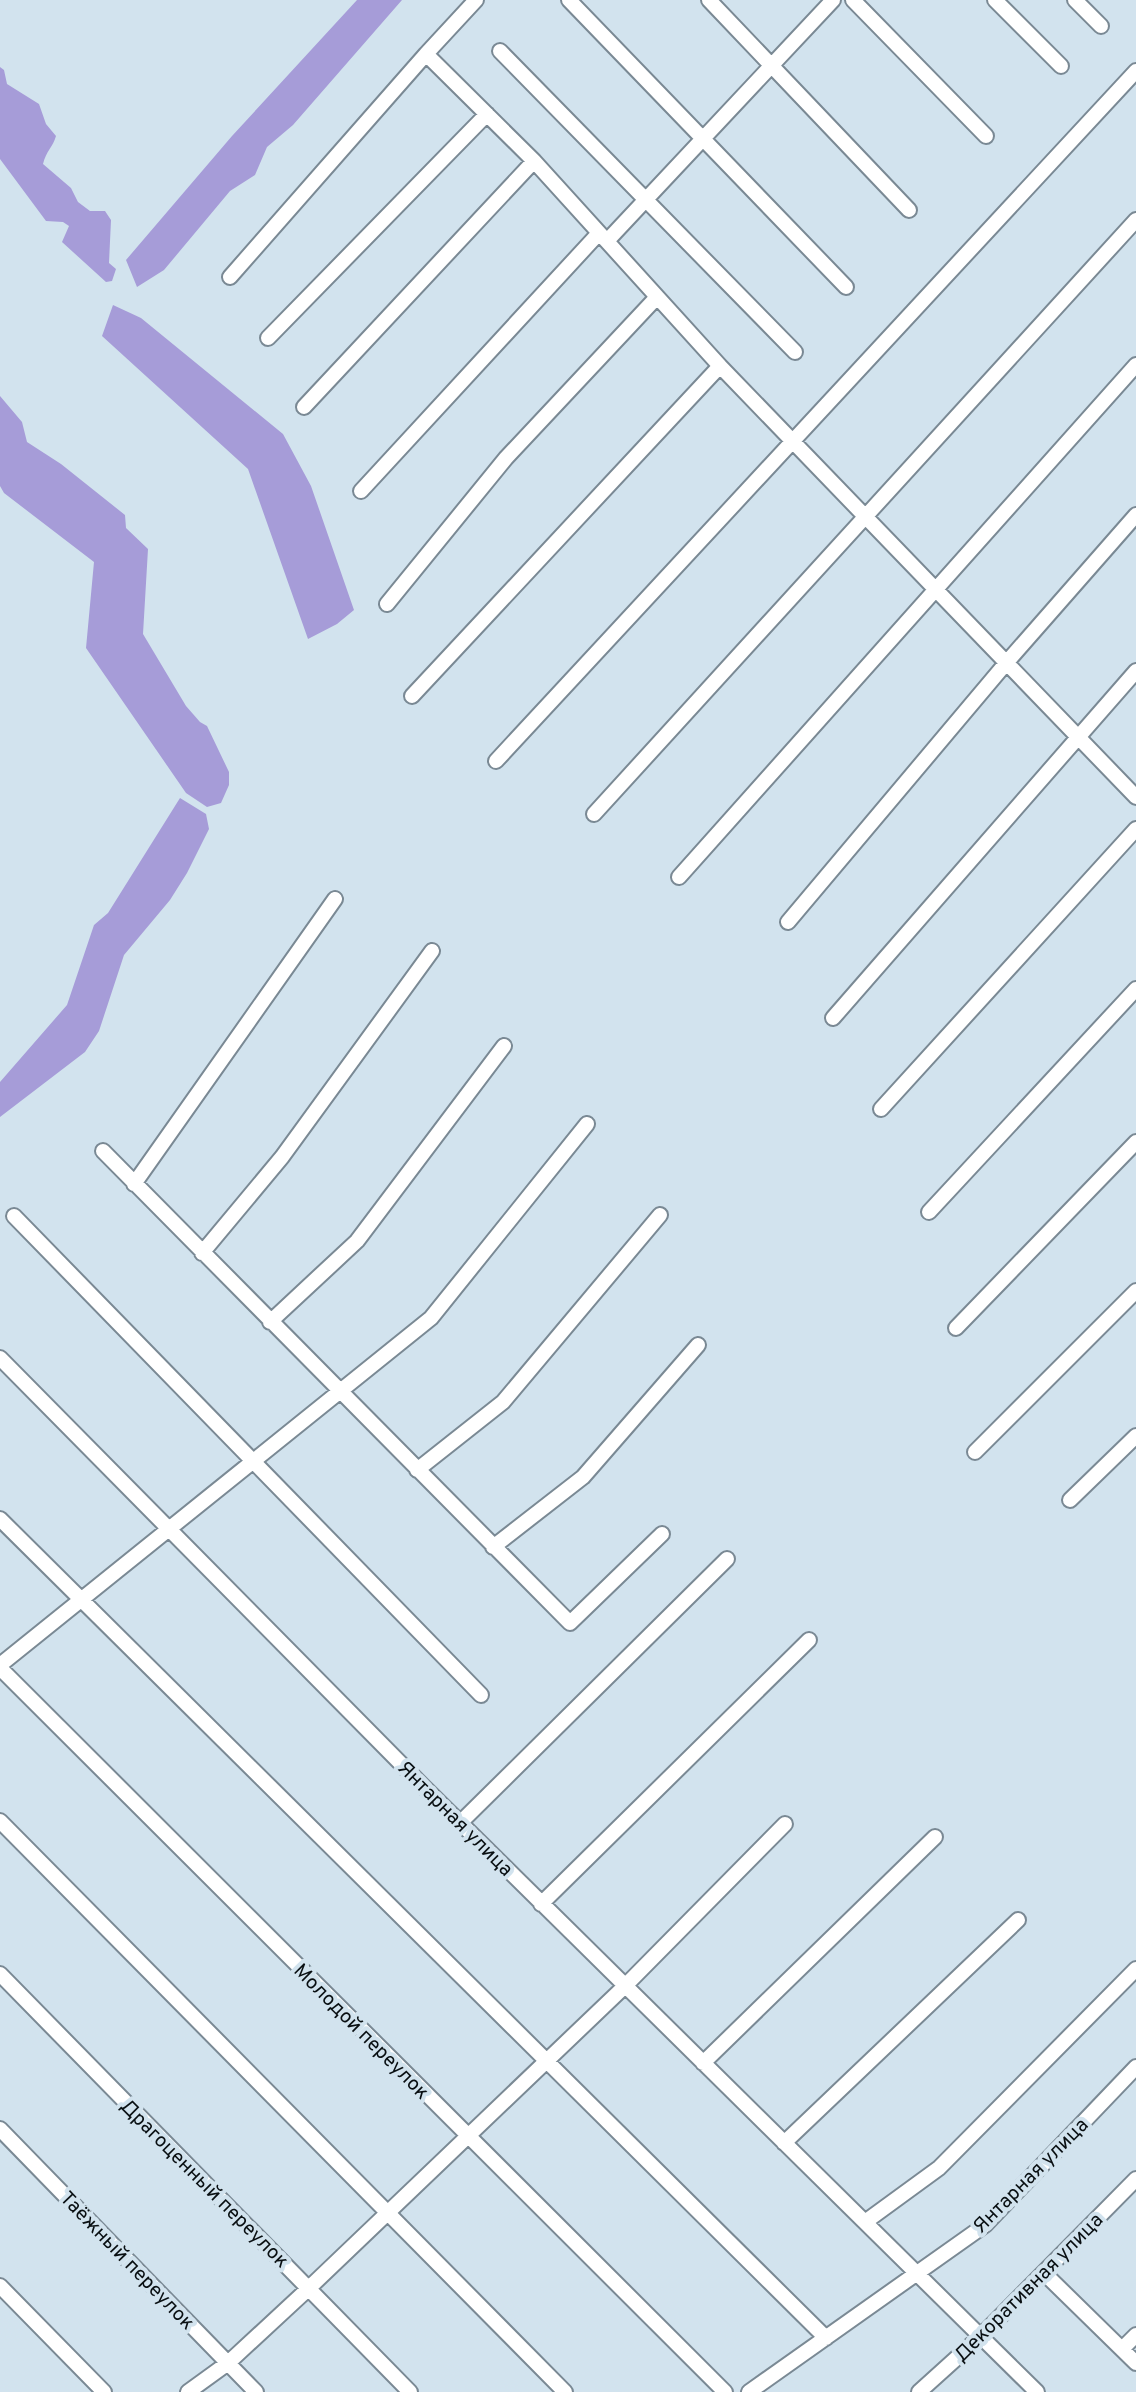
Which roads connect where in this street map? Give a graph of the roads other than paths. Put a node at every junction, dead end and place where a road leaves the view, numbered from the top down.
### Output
1 (476, 0) edge
2 (569, 0) edge
3 (709, 0) edge
4 (833, 0) edge
5 (853, 0) edge
6 (995, 0) edge
7 (1075, 0) edge
8 (1101, 26) dead end
9 (500, 51) dead end
10 (426, 54) junction
11 (771, 65) junction
12 (1061, 66) dead end
13 (1136, 71) edge
14 (487, 114) junction
15 (986, 136) dead end
16 (702, 138) junction
17 (534, 161) junction
18 (645, 199) junction
19 (909, 210) dead end
20 (1136, 220) edge
21 (603, 237) junction
22 (230, 277) dead end
23 (846, 287) dead end
24 (657, 297) junction
25 (268, 338) dead end
26 (795, 352) dead end
27 (1136, 365) edge
28 (720, 366) junction
29 (304, 407) dead end
30 (793, 441) junction
31 (361, 491) dead end
32 (1136, 515) edge
33 (865, 516) junction
34 (936, 589) junction
35 (387, 604) dead end
36 (1007, 662) junction
37 (1136, 671) edge
38 (412, 696) dead end
39 (1077, 736) junction
40 (496, 761) dead end
41 (1136, 797) edge
42 (594, 814) dead end
43 (1136, 829) edge
44 (679, 877) dead end
45 (335, 899) dead end
46 (788, 922) dead end
47 (432, 951) dead end
48 (1136, 989) edge
49 (833, 1018) dead end
50 (504, 1046) dead end
51 (881, 1109) dead end
52 (587, 1124) dead end
53 (1136, 1142) edge
54 (103, 1151) dead end
55 (134, 1184) junction
56 (929, 1212) dead end
57 (660, 1215) dead end
58 (14, 1216) dead end
59 (202, 1253) junction
60 (1136, 1291) edge
61 (270, 1322) junction
62 (956, 1328) dead end
63 (698, 1345) dead end
64 (0, 1358) edge
65 (339, 1392) junction
66 (1136, 1436) edge
67 (975, 1452) dead end
68 (253, 1461) junction
69 (417, 1470) junction
70 (1070, 1500) dead end
71 (0, 1519) edge
72 (169, 1529) junction
73 (662, 1534) dead end
74 (493, 1547) junction
75 (727, 1559) dead end
76 (80, 1599) junction
77 (809, 1640) dead end
78 (0, 1666) edge
79 (481, 1695) dead end
80 (0, 1821) edge
81 (460, 1823) junction
82 (785, 1824) dead end
83 (935, 1837) dead end
84 (541, 1904) junction
85 (1018, 1920) dead end
86 (1136, 1969) edge
87 (0, 1974) edge
88 (625, 1986) junction
89 (544, 2060) junction
90 (703, 2063) junction
91 (1136, 2067) edge
92 (0, 2129) edge
93 (466, 2135) junction
94 (784, 2143) junction
95 (1136, 2179) edge
96 (387, 2212) junction
97 (865, 2222) junction
98 (917, 2273) junction
99 (1044, 2273) junction
100 (0, 2286) edge
101 (309, 2288) junction
102 (1136, 2335) edge
103 (981, 2336) junction
104 (826, 2338) junction
105 (1122, 2349) junction
106 (228, 2363) junction
107 (1136, 2363) edge
108 (104, 2392) edge
109 (188, 2392) edge
110 (256, 2392) edge
111 (410, 2392) edge
112 (565, 2392) edge
113 (725, 2392) edge
114 (749, 2392) edge
115 (919, 2392) edge
116 (1037, 2392) edge

1 - 10 street
2 - 16 street
3 - 11 street
4 - 11 street
5 - 15 street
6 - 12 street
7 - 8 street
9 - 18 street
10 - 14 street
10 - 22 street
11 - 16 street
11 - 19 street
13 - 30 street
14 - 17 street
14 - 25 street
16 - 18 street
16 - 23 street
17 - 21 street
17 - 29 street
18 - 21 street
18 - 26 street
20 - 33 street
21 - 24 street
21 - 31 street
24 - 28 street
24 - 35 street
27 - 34 street
28 - 30 street
28 - 38 street
30 - 33 street
30 - 40 street
32 - 36 street
33 - 34 street
33 - 42 street
34 - 36 street
34 - 44 street
36 - 39 street
36 - 46 street
37 - 39 street
39 - 41 street
39 - 49 street
43 - 51 street
45 - 55 street
47 - 59 street
48 - 56 street
50 - 61 street
52 - 65 street
53 - 62 street
54 - 55 street
55 - 59 street
57 - 69 street
58 - 68 street
59 - 61 street
60 - 67 street
61 - 65 street
63 - 74 street
64 - 72 street, Янтарная улица
65 - 68 street
65 - 69 street
66 - 70 street
68 - 72 street
68 - 79 street
69 - 74 street
71 - 76 street
72 - 76 street
72 - 81 street, Янтарная улица
73 - 74 street
75 - 81 street
76 - 78 street
76 - 89 street
77 - 84 street
78 - 93 street, Молодой переулок
80 - 96 street
81 - 84 street, Янтарная улица
82 - 88 street
83 - 90 street
84 - 88 street, Янтарная улица
85 - 94 street
86 - 97 street
87 - 101 street, Драгоценный переулок
88 - 89 street
88 - 90 street, Янтарная улица
89 - 93 street
89 - 104 street
90 - 94 street, Янтарная улица
91 - 98 street, Янтарная улица
92 - 106 street, Таёжный переулок
93 - 96 street
93 - 113 street, Молодой переулок
94 - 97 street, Янтарная улица
95 - 99 street, Декоративная улица
96 - 101 street
96 - 112 street
97 - 98 street, Янтарная улица
98 - 103 street, Янтарная улица
98 - 104 street
99 - 103 street, Декоративная улица
99 - 105 street
100 - 108 street
101 - 106 street
101 - 111 street, Драгоценный переулок
102 - 105 street
103 - 115 street, Декоративная улица
103 - 116 street, Янтарная улица
104 - 114 street
105 - 107 street
106 - 109 street
106 - 110 street, Таёжный переулок

